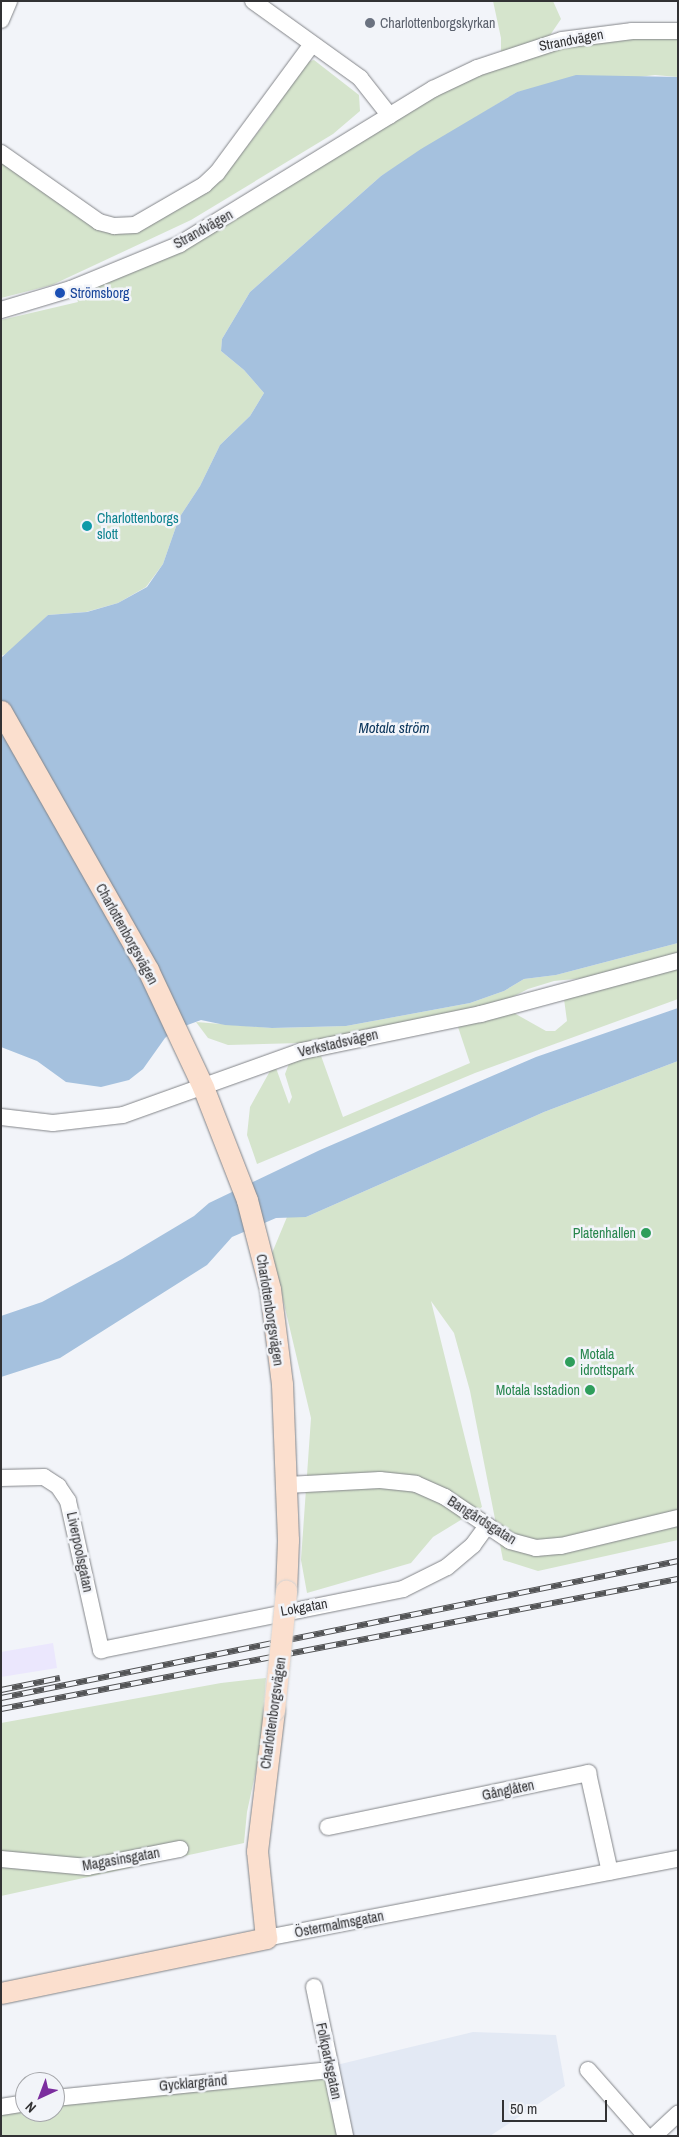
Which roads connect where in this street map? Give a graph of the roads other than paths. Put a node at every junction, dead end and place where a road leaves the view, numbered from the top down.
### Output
1 (9, 1) edge
2 (253, 1) edge
3 (1, 20) edge
4 (678, 31) edge
5 (312, 44) junction
6 (390, 116) junction
7 (1, 153) edge
8 (1, 310) edge
9 (1, 711) edge
10 (678, 961) edge
11 (203, 1087) junction
12 (1, 1117) edge
13 (1, 1478) edge
14 (287, 1485) junction
15 (678, 1518) edge
16 (487, 1526) junction
17 (101, 1650) joint
18 (328, 1827) dead end
19 (180, 1849) dead end
20 (1, 1859) edge
21 (678, 1859) edge
22 (610, 1872) junction
23 (266, 1938) junction
24 (314, 1987) dead end
25 (1, 1993) edge
26 (331, 2070) junction
27 (588, 2070) dead end
28 (65, 2097) edge
29 (15, 2105) edge
30 (1, 2107) edge
31 (678, 2114) edge
32 (344, 2136) edge
33 (646, 2136) edge
34 (654, 2136) edge

1 - 3 street
2 - 5 street
4 - 6 street, Strandvägen
5 - 6 street
5 - 7 street
6 - 8 street, Strandvägen
9 - 11 main road, Charlottenborgsvägen
10 - 11 street, Verkstadsvägen
11 - 12 street, Verkstadsvägen
11 - 14 main road, Charlottenborgsvägen
13 - 17 street, Liverpoolsgatan
14 - 16 street, Bangårdsgatan
14 - 23 main road, Charlottenborgsvägen, bridge
15 - 16 street, Bangårdsgatan
16 - 17 street, Lokgatan
18 - 22 street, Gånglåten
19 - 20 street, Magasinsgatan
21 - 22 street, Östermalmsgatan
22 - 23 street, Östermalmsgatan
23 - 25 main road, Östermalmsgatan
24 - 26 street, Folkparksgatan
26 - 28 street, Gycklargränd
26 - 32 street, Folkparksgatan
27 - 33 street
29 - 30 street
31 - 34 street

